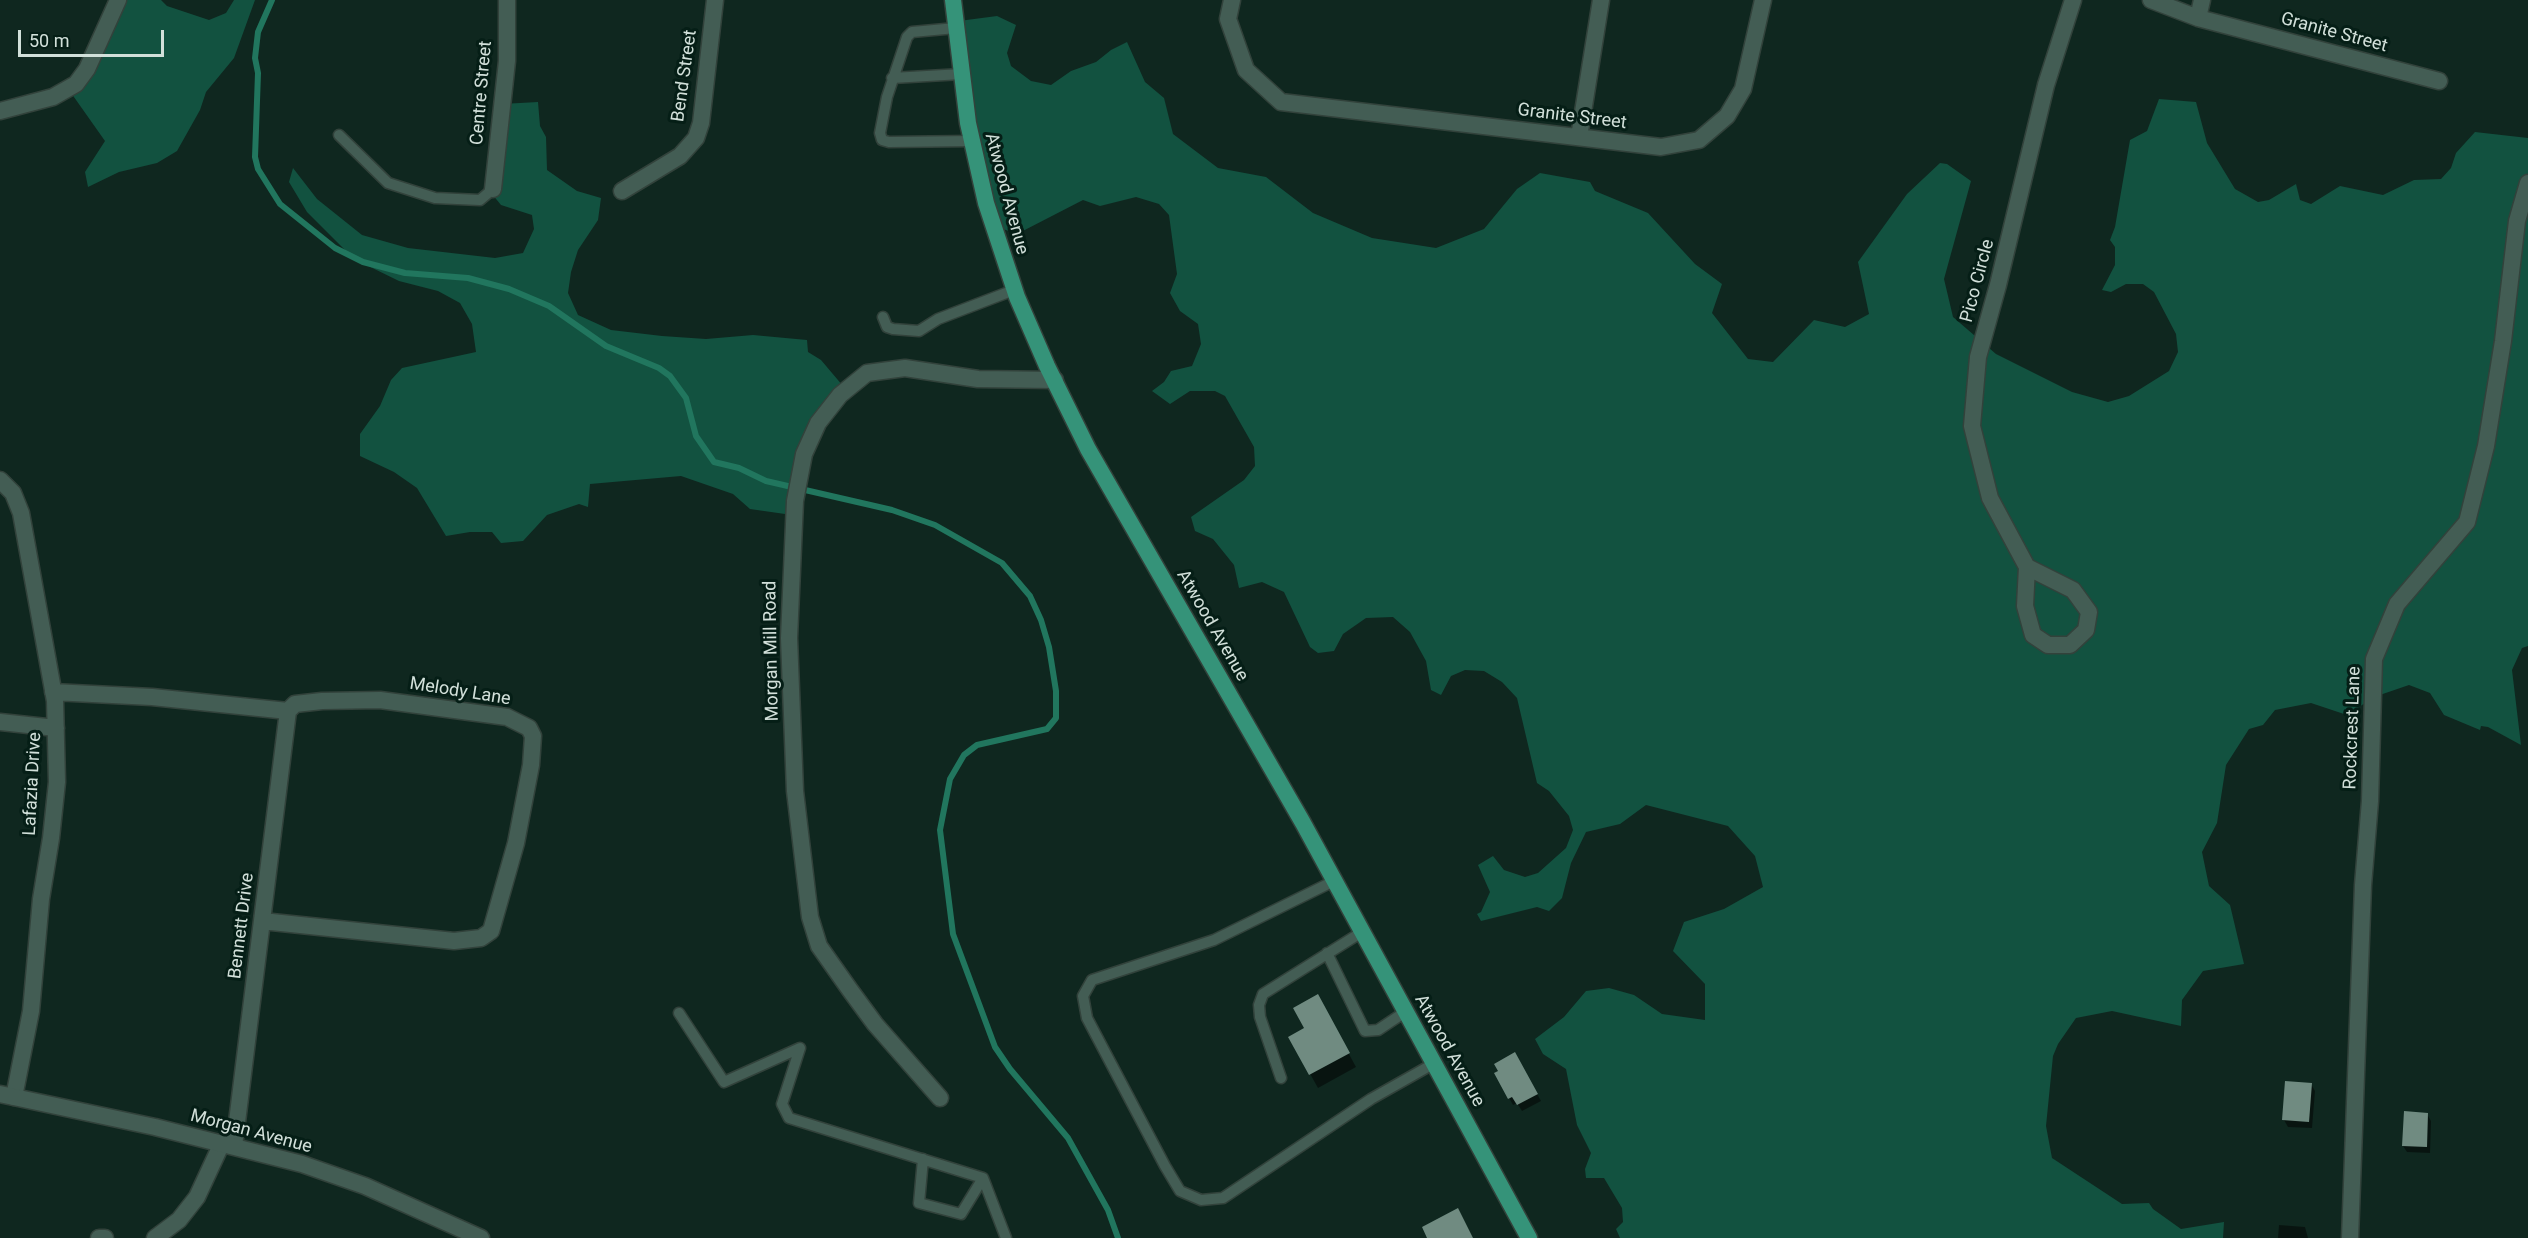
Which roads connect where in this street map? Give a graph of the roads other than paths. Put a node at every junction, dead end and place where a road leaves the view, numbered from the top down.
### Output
1 (118, 0) edge
2 (507, 0) edge
3 (715, 0) edge
4 (953, 0) edge
5 (1232, 0) edge
6 (1602, 0) edge
7 (1763, 0) edge
8 (2073, 0) edge
9 (2151, 0) edge
10 (2202, 0) edge
11 (2198, 18) junction
12 (956, 28) junction
13 (962, 74) junction
14 (892, 78) junction
15 (2439, 81) dead end
16 (0, 111) edge
17 (339, 135) dead end
18 (1579, 137) junction
19 (972, 141) junction
20 (2528, 183) edge
21 (493, 189) joint
22 (622, 191) dead end
23 (1014, 290) junction
24 (883, 317) dead end
25 (1055, 380) junction
26 (0, 480) edge
27 (2027, 567) junction
28 (53, 692) junction
29 (288, 711) junction
30 (0, 722) edge
31 (56, 728) junction
32 (1334, 882) junction
33 (262, 921) junction
34 (1362, 932) junction
35 (1327, 953) junction
36 (1405, 1012) junction
37 (679, 1013) dead end
38 (1433, 1064) junction
39 (1281, 1078) dead end
40 (7, 1096) edge
41 (940, 1098) dead end
42 (228, 1145) junction
43 (923, 1159) junction
44 (983, 1178) junction
45 (99, 1238) edge
46 (105, 1238) edge
47 (155, 1238) edge
48 (481, 1238) edge
49 (1005, 1238) edge
50 (1529, 1238) edge
51 (2350, 1238) edge

1 - 16 street
2 - 21 street, Centre Street
3 - 22 street, Bend Street
4 - 12 main road, Atwood Avenue
5 - 18 street, Granite Street
6 - 18 street
7 - 18 street, Granite Street
8 - 27 street, Pico Circle
9 - 11 street, Granite Street
10 - 11 street
11 - 15 street, Granite Street
12 - 13 main road, Atwood Avenue
12 - 14 lane
13 - 14 lane
13 - 19 main road, Atwood Avenue
14 - 19 lane
17 - 21 lane
19 - 23 main road, Atwood Avenue
20 - 51 street, Rockcrest Lane
23 - 24 lane
23 - 25 main road, Atwood Avenue
25 - 32 main road, Atwood Avenue
25 - 41 street, Morgan Mill Road
26 - 28 street, Lafazia Drive
27 - 27 street
28 - 29 street, Melody Lane
28 - 31 street, Lafazia Drive
29 - 33 street, Bennett Drive
29 - 33 street, Melody Lane
30 - 31 street
31 - 40 street, Lafazia Drive
32 - 34 main road, Atwood Avenue
32 - 38 lane
33 - 42 street, Bennett Drive
34 - 35 lane
34 - 36 main road, Atwood Avenue
35 - 36 lane
35 - 39 lane
36 - 38 main road, Atwood Avenue
37 - 43 lane
38 - 50 main road, Atwood Avenue
40 - 42 street, Morgan Avenue
42 - 47 street, Bennett Drive
42 - 48 street, Morgan Avenue
43 - 44 lane
43 - 44 lane
44 - 49 lane
45 - 46 street

